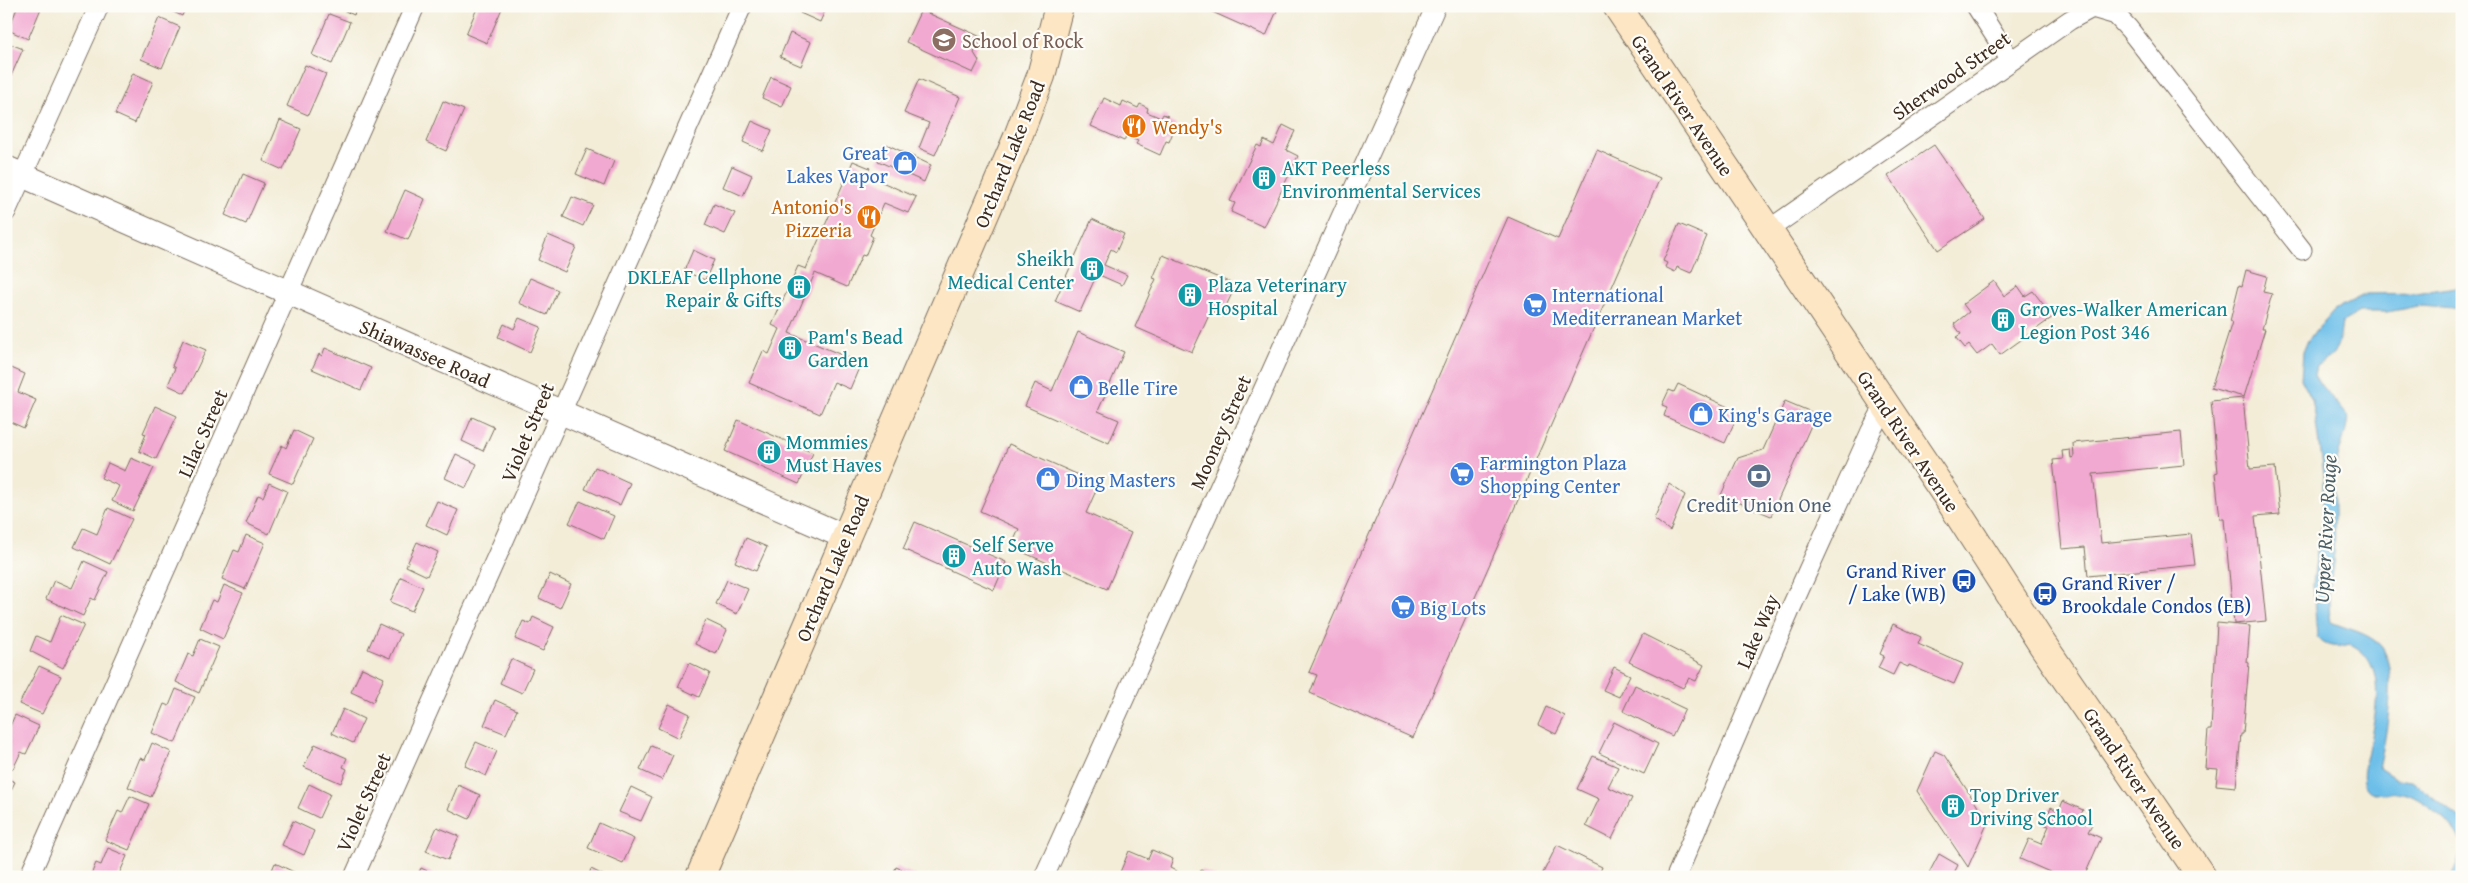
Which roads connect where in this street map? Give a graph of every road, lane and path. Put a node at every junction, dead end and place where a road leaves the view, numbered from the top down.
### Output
1 (99, 6) edge
2 (415, 6) edge
3 (742, 6) edge
4 (1059, 6) edge
5 (1436, 6) edge
6 (1617, 6) edge
7 (1976, 6) edge
8 (2011, 62) junction
9 (14, 172) edge
10 (6, 212) edge
11 (1768, 230) junction
12 (2302, 250) dead end
13 (289, 292) junction
14 (1885, 405) junction
15 (560, 412) junction
16 (845, 537) junction
17 (29, 877) edge
18 (354, 877) edge
19 (700, 877) edge
20 (1044, 877) edge
21 (1676, 877) edge
22 (2202, 877) edge

1 - 9 street
2 - 13 street, Lilac Street
3 - 15 street, Violet Street
4 - 16 main road, Orchard Lake Road
5 - 20 street, Mooney Street
6 - 11 main road, Grand River Avenue
7 - 8 street
8 - 11 street, Sherwood Street
8 - 12 street, Sherwood Street
9 - 10 street
9 - 13 street, Shiawassee Road
11 - 14 main road, Grand River Avenue
13 - 15 street, Shiawassee Road
13 - 17 street, Lilac Street
14 - 21 street, Lake Way
14 - 22 main road, Grand River Avenue
15 - 16 street, Shiawassee Road
15 - 18 street, Violet Street
16 - 19 main road, Orchard Lake Road

